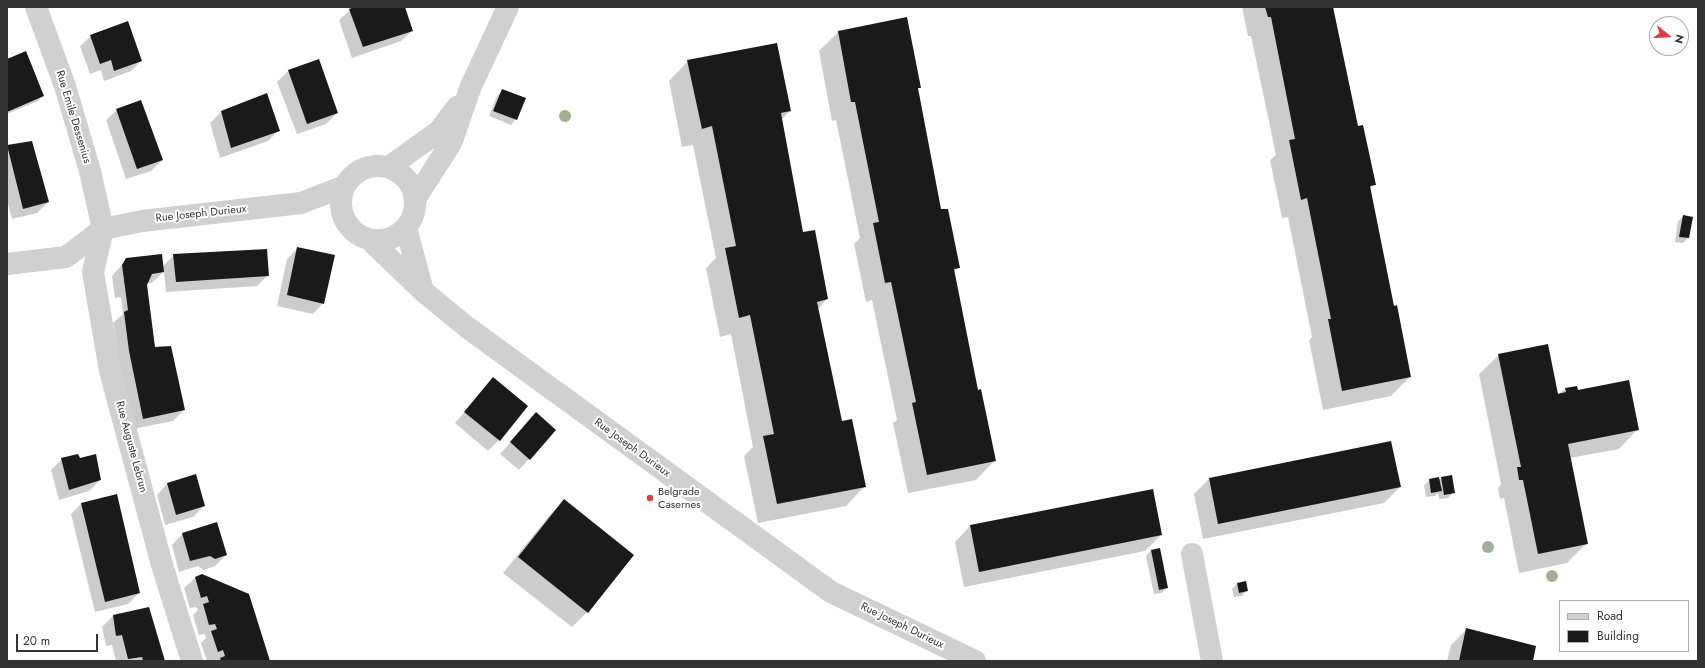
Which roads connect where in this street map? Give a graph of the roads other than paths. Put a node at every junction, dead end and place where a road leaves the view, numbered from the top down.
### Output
1 (36, 7) edge
2 (508, 7) edge
3 (471, 86) junction
4 (389, 167) junction
5 (345, 186) junction
6 (415, 199) junction
7 (301, 203) junction
8 (344, 217) junction
9 (406, 228) junction
10 (103, 230) junction
11 (369, 239) junction
12 (7, 264) edge
13 (424, 292) junction
14 (1192, 554) dead end
15 (192, 661) edge
16 (975, 661) edge
17 (1212, 661) edge

1 - 10 street, Rue Emile Dessenius
2 - 3 street
3 - 4 street
3 - 6 street
4 - 5 street
4 - 6 street
5 - 7 street, Rue Joseph Durieux
5 - 8 street
6 - 9 street
7 - 8 street, Rue Joseph Durieux
7 - 10 street, Rue Joseph Durieux
8 - 11 street
9 - 11 street
9 - 13 street
10 - 12 street
10 - 15 street, Rue Auguste Lebrun
11 - 13 street, Rue Joseph Durieux
13 - 16 street, Rue Joseph Durieux
14 - 17 street

